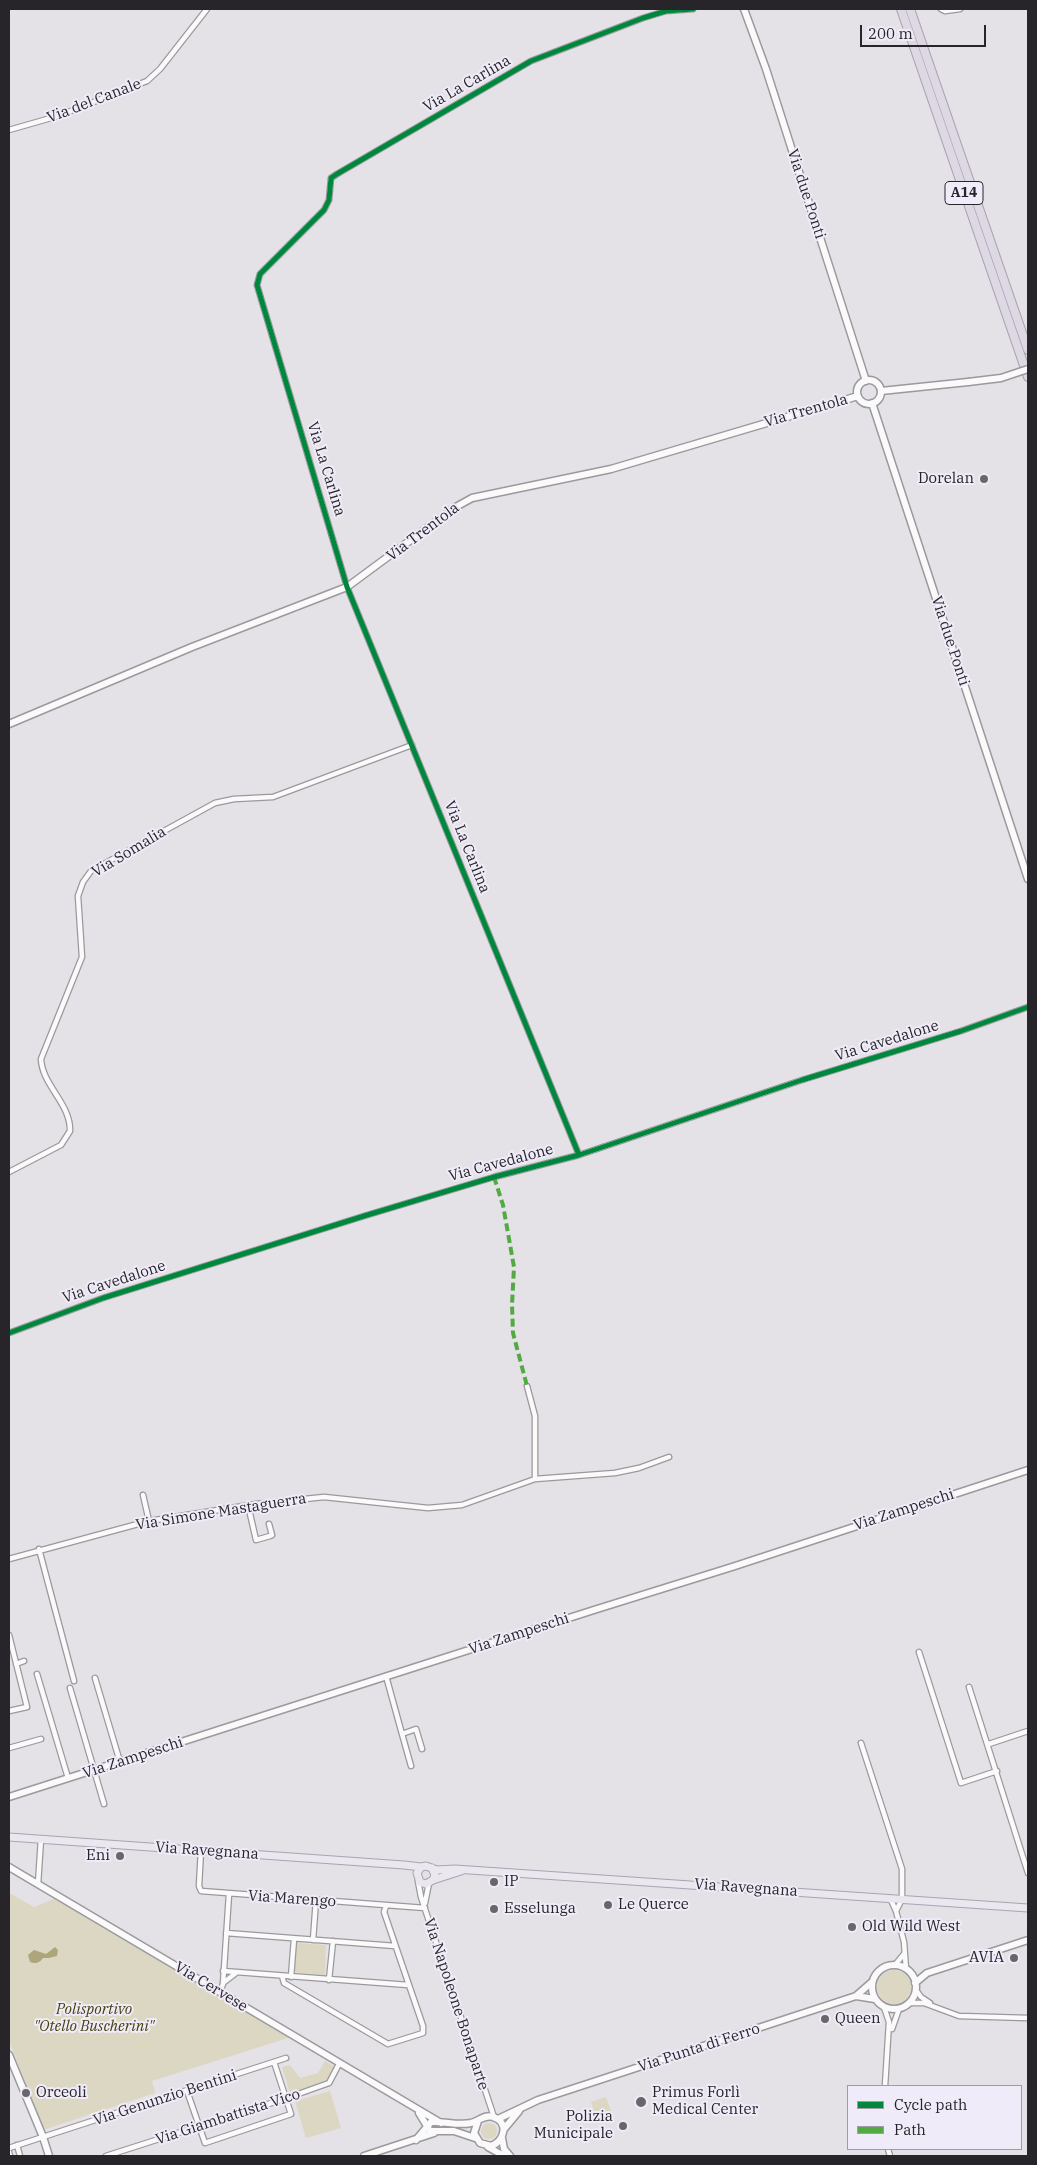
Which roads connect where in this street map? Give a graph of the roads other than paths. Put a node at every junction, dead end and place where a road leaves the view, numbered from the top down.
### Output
1 (207, 9) edge
2 (693, 9) edge
3 (744, 9) edge
4 (901, 9) edge
5 (910, 9) edge
6 (941, 9) edge
7 (960, 9) edge
8 (9, 130) edge
9 (1028, 350) edge
10 (1028, 369) edge
11 (1028, 377) edge
12 (866, 381) junction
13 (881, 392) junction
14 (858, 396) junction
15 (872, 403) junction
16 (347, 588) junction
17 (9, 724) edge
18 (412, 745) junction
19 (1028, 879) edge
20 (1028, 1007) edge
21 (579, 1155) junction
22 (9, 1172) edge
23 (9, 1333) edge
24 (527, 1386) dead end
25 (669, 1457) dead end
26 (1028, 1470) edge
27 (535, 1479) junction
28 (144, 1495) dead end
29 (248, 1505) junction
30 (149, 1521) junction
31 (269, 1524) dead end
32 (40, 1549) junction
33 (9, 1559) edge
34 (9, 1635) edge
35 (918, 1652) dead end
36 (24, 1661) dead end
37 (16, 1664) junction
38 (37, 1674) dead end
39 (386, 1676) junction
40 (95, 1678) dead end
41 (74, 1680) dead end
42 (969, 1687) dead end
43 (70, 1688) dead end
44 (9, 1712) edge
45 (1028, 1731) edge
46 (402, 1734) junction
47 (41, 1740) dead end
48 (861, 1743) dead end
49 (989, 1744) junction
50 (9, 1748) edge
51 (422, 1749) dead end
52 (120, 1762) junction
53 (411, 1766) dead end
54 (95, 1770) junction
55 (997, 1771) junction
56 (68, 1778) junction
57 (9, 1798) edge
58 (104, 1804) dead end
59 (9, 1837) edge
60 (41, 1839) junction
61 (201, 1850) junction
62 (404, 1864) junction
63 (9, 1867) edge
64 (421, 1867) junction
65 (432, 1868) junction
66 (464, 1870) junction
67 (1028, 1873) edge
68 (417, 1877) junction
69 (431, 1882) junction
70 (38, 1884) junction
71 (229, 1894) junction
72 (890, 1898) junction
73 (902, 1899) junction
74 (316, 1900) junction
75 (386, 1906) junction
76 (425, 1906) junction
77 (1028, 1908) edge
78 (896, 1911) junction
79 (226, 1933) junction
80 (294, 1939) junction
81 (313, 1940) junction
82 (1028, 1940) edge
83 (333, 1941) junction
84 (395, 1946) junction
85 (904, 1954) junction
86 (895, 1965) junction
87 (223, 1971) junction
88 (908, 1971) junction
89 (238, 1972) junction
90 (927, 1972) junction
91 (282, 1976) junction
92 (291, 1977) junction
93 (330, 1980) junction
94 (222, 1981) junction
95 (873, 1981) junction
96 (916, 1983) junction
97 (408, 1985) junction
98 (217, 1990) junction
99 (916, 1990) junction
100 (856, 1996) junction
101 (875, 1999) junction
102 (910, 2003) junction
103 (884, 2007) junction
104 (899, 2009) junction
105 (942, 2010) junction
106 (1028, 2018) edge
107 (889, 2042) junction
108 (9, 2055) edge
109 (286, 2058) dead end
110 (274, 2062) junction
111 (339, 2064) junction
112 (886, 2085) edge
113 (187, 2091) junction
114 (287, 2098) junction
115 (488, 2103) junction
116 (525, 2106) junction
117 (413, 2107) junction
118 (484, 2117) junction
119 (496, 2118) junction
120 (478, 2121) junction
121 (441, 2123) junction
122 (199, 2126) junction
123 (427, 2127) junction
124 (504, 2129) junction
125 (434, 2132) junction
126 (43, 2137) junction
127 (475, 2138) junction
128 (502, 2138) junction
129 (416, 2140) junction
130 (17, 2145) junction
131 (487, 2146) junction
132 (9, 2150) edge
133 (10, 2156) edge
134 (20, 2156) edge
135 (49, 2156) edge
136 (106, 2156) edge
137 (364, 2156) edge
138 (504, 2156) edge
139 (510, 2156) edge

1 - 8 street, Via del Canale
2 - 16 street, Via La Carlina
3 - 12 street, Via due Ponti
4 - 11 highway, A14
5 - 9 highway, A14
6 - 7 street
10 - 13 street, bridge
12 - 13 street
12 - 14 street
13 - 15 street
14 - 15 street
14 - 16 street, Via Trentola
15 - 19 street, Via due Ponti
16 - 17 street, Via Trentola
16 - 18 street, Via La Carlina
18 - 21 street, Via La Carlina
18 - 22 street, Via Somalia
20 - 21 street, Via Cavedalone
21 - 23 street, Via Cavedalone
24 - 27 street
25 - 27 street, Via Simone Mastaguerra
26 - 39 street, Via Zampeschi
27 - 29 street, Via Simone Mastaguerra
28 - 30 street
29 - 30 street, Via Simone Mastaguerra
29 - 31 street
30 - 32 street, Via Simone Mastaguerra
32 - 33 street, Via Simone Mastaguerra
32 - 41 street
34 - 37 street
35 - 55 street
36 - 37 street
37 - 44 street
38 - 56 street
39 - 46 street
39 - 52 street, Via Zampeschi
40 - 52 street
42 - 49 street
43 - 54 street
45 - 49 street
46 - 51 street
46 - 53 street
47 - 50 street
48 - 73 street
49 - 55 street
52 - 54 street, Via Zampeschi
54 - 56 street, Via Zampeschi
54 - 58 street
55 - 67 street
56 - 57 street, Via Zampeschi
59 - 60 main road, Via Ravegnana
60 - 61 main road, Via Ravegnana
60 - 70 street
61 - 62 main road, Via Ravegnana
61 - 71 street, Via Marengo
62 - 64 main road, Via Ravegnana
62 - 68 main road
63 - 70 street, Via Cervese
64 - 65 main road
64 - 68 main road
65 - 66 main road, Via Ravegnana
65 - 69 main road
66 - 69 main road, Via Ravegnana
66 - 72 main road, Via Ravegnana
68 - 69 main road
68 - 76 street, Via Napoleone Bonaparte
69 - 76 street, Via Napoleone Bonaparte
70 - 98 street, Via Cervese
71 - 74 street, Via Marengo
71 - 79 street
72 - 73 main road, Via Ravegnana
72 - 78 street
73 - 77 main road, Via Ravegnana
73 - 78 street
74 - 75 street, Via Marengo
74 - 81 street
75 - 76 street, Via Marengo
75 - 84 street
76 - 115 street, Via Napoleone Bonaparte
78 - 85 street
79 - 80 street
79 - 87 street
80 - 81 street
80 - 92 street
81 - 83 street
82 - 90 street
83 - 84 street
83 - 93 street
84 - 97 street
85 - 86 street
85 - 88 street
86 - 88 street
86 - 95 street
87 - 89 street
87 - 94 street
88 - 90 street
88 - 96 street
89 - 91 street
89 - 94 street
90 - 96 street
91 - 92 street
91 - 97 street
92 - 93 street
93 - 97 street
94 - 98 street
95 - 100 street
95 - 101 street
96 - 99 street
98 - 111 street, Via Cervese
99 - 102 street
99 - 105 street
100 - 101 street, Via Punta di Ferro
100 - 116 street, Via Punta di Ferro
101 - 103 street
102 - 104 street
102 - 105 street
103 - 104 street
103 - 107 street
104 - 107 street
105 - 106 street
107 - 112 street
108 - 126 street
109 - 110 street, Via Genunzio Bentini
110 - 113 street, Via Genunzio Bentini
110 - 114 street
111 - 114 street, Via Giambattista Vico
111 - 117 street, Via Cervese
113 - 122 street
113 - 126 street, Via Genunzio Bentini
114 - 122 street, Via Giambattista Vico
114 - 122 street
115 - 118 street, Via Napoleone Bonaparte
115 - 119 street, Via Napoleone Bonaparte
116 - 119 street, Via Punta di Ferro
116 - 124 street, Via Punta di Ferro
117 - 121 street, Via Cervese
117 - 123 street, Via Cervese
118 - 119 street
118 - 120 street, Via Cervese
119 - 124 street
120 - 121 street, Via Cervese
120 - 127 street
121 - 123 street, Via Cervese
122 - 136 street, Via Giambattista Vico
123 - 125 street, Via Cervese
123 - 129 street
124 - 128 street
125 - 127 street
125 - 129 street
126 - 130 street, Via Genunzio Bentini
126 - 135 street
127 - 131 street
128 - 131 street
128 - 139 street
129 - 137 street
130 - 132 street, Via Genunzio Bentini
130 - 134 street
131 - 138 street
132 - 133 street

